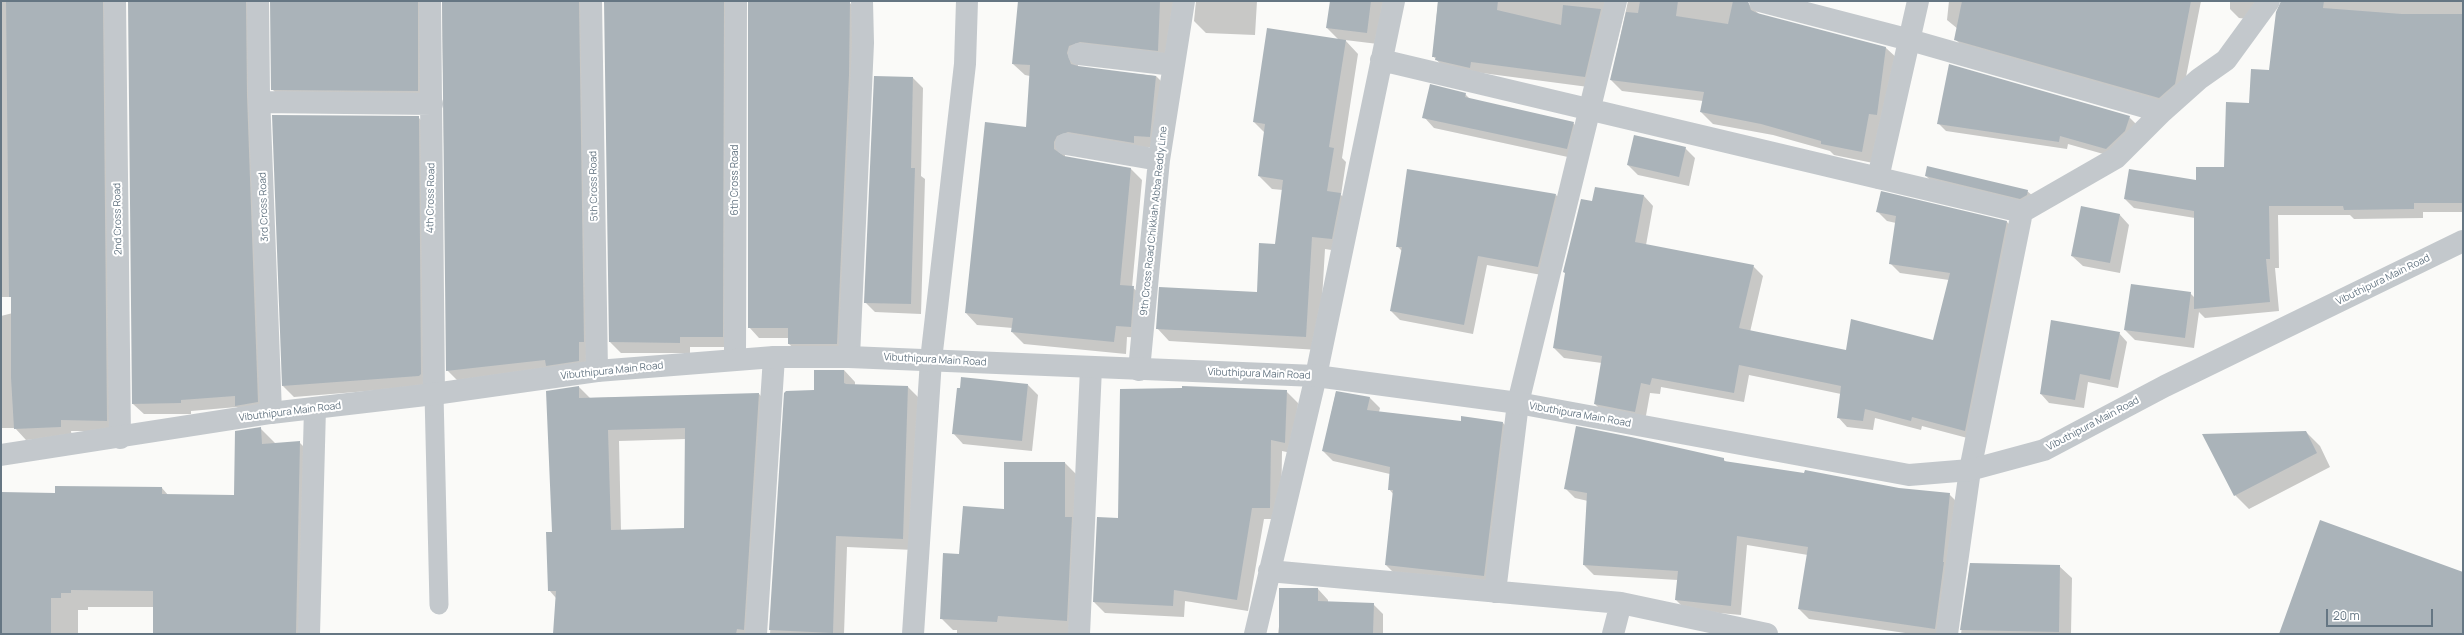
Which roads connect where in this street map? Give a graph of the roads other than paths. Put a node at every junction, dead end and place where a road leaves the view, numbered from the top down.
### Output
1 (115, 1) edge
2 (258, 1) edge
3 (430, 1) edge
4 (591, 1) edge
5 (736, 1) edge
6 (862, 1) edge
7 (967, 1) edge
8 (1184, 1) edge
9 (1394, 1) edge
10 (1616, 1) edge
11 (1760, 1) edge
12 (1918, 1) edge
13 (2269, 1) edge
14 (1910, 40) junction
15 (1078, 54) dead end
16 (1381, 60) junction
17 (1174, 64) junction
18 (260, 102) junction
19 (432, 104) junction
20 (1590, 110) junction
21 (2162, 112) junction
22 (1066, 144) dead end
23 (1159, 160) junction
24 (1878, 178) junction
25 (2022, 212) junction
26 (2463, 241) edge
27 (774, 357) junction
28 (849, 357) junction
29 (735, 359) junction
30 (931, 360) junction
31 (1091, 368) junction
32 (1139, 370) junction
33 (597, 371) junction
34 (1316, 376) junction
35 (434, 394) junction
36 (1518, 403) junction
37 (315, 408) junction
38 (271, 413) junction
39 (120, 438) junction
40 (1, 455) edge
41 (1970, 470) junction
42 (1269, 571) junction
43 (1495, 592) junction
44 (1621, 603) junction
45 (439, 605) dead end
46 (309, 634) edge
47 (756, 634) edge
48 (913, 634) edge
49 (1079, 634) edge
50 (1255, 634) edge
51 (1613, 634) edge
52 (1767, 634) edge
53 (1947, 634) edge

1 - 39 street, 2nd Cross Road
2 - 18 street, 3rd Cross Road
3 - 19 street, 4th Cross Road
4 - 33 street, 5th Cross Road
5 - 29 street, 6th Cross Road
6 - 28 street
7 - 30 street
8 - 17 street, 9th Cross Road Chikkiah Abba Reddy Line
9 - 16 street
10 - 20 street
11 - 14 street
12 - 14 street
13 - 21 street
14 - 21 street
14 - 24 street
15 - 17 street
16 - 20 street
16 - 34 street
17 - 23 street, 9th Cross Road Chikkiah Abba Reddy Line
18 - 19 street
18 - 38 street, 3rd Cross Road
19 - 35 street, 4th Cross Road
20 - 24 street
20 - 36 street
21 - 25 street
22 - 23 street
23 - 32 street, 9th Cross Road Chikkiah Abba Reddy Line
24 - 25 street
25 - 41 street
26 - 41 street, Vibuthipura Main Road
27 - 28 street, Vibuthipura Main Road
27 - 29 street, Vibuthipura Main Road
27 - 47 street
28 - 30 street, Vibuthipura Main Road
29 - 33 street, Vibuthipura Main Road
30 - 31 street, Vibuthipura Main Road
30 - 48 street
31 - 32 street, Vibuthipura Main Road
31 - 49 street
32 - 34 street, Vibuthipura Main Road
33 - 35 street, Vibuthipura Main Road
34 - 36 street, Vibuthipura Main Road
34 - 42 street
35 - 37 street, Vibuthipura Main Road
35 - 45 lane
36 - 41 street, Vibuthipura Main Road
36 - 43 street
37 - 38 street, Vibuthipura Main Road
37 - 46 street
38 - 39 street, Vibuthipura Main Road
39 - 40 street, Vibuthipura Main Road
41 - 53 street
42 - 43 street
42 - 50 street
43 - 44 street
44 - 51 street
44 - 52 street

